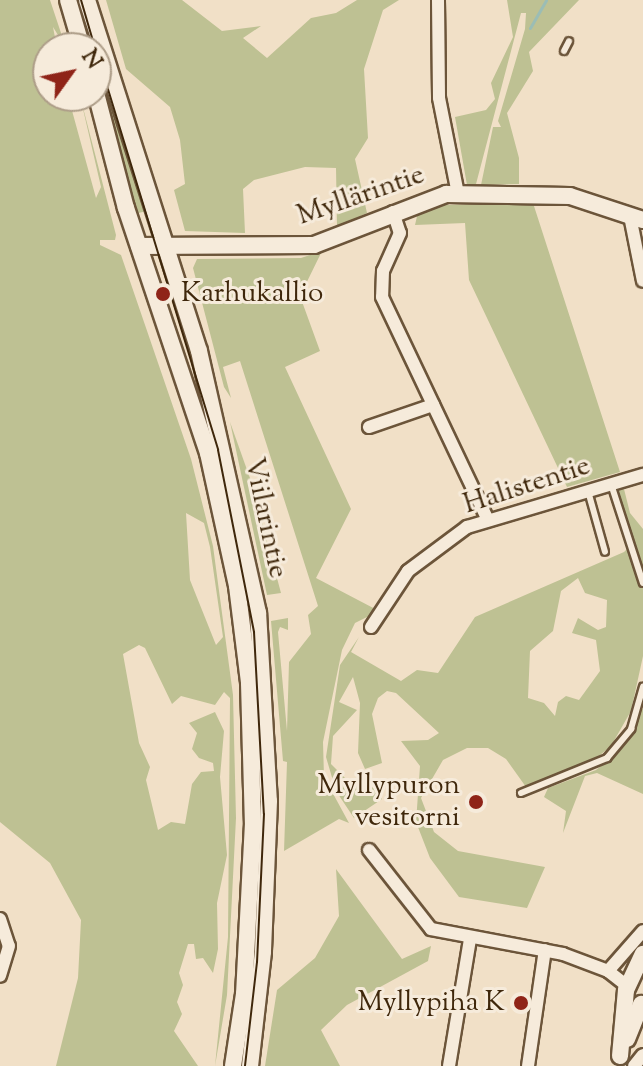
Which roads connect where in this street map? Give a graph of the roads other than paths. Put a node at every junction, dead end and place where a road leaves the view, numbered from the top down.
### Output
1 (68, 0) edge
2 (87, 0) edge
3 (438, 0) edge
4 (77, 32) edge
5 (569, 41) dead end
6 (564, 51) dead end
7 (101, 112) edge
8 (458, 194) junction
9 (393, 212) junction
10 (636, 218) edge
11 (166, 245) junction
12 (139, 246) junction
13 (643, 281) edge
14 (433, 405) junction
15 (369, 427) dead end
16 (643, 475) edge
17 (611, 484) junction
18 (588, 491) junction
19 (488, 520) junction
20 (605, 552) dead end
21 (643, 583) edge
22 (371, 627) dead end
23 (643, 687) edge
24 (521, 793) dead end
25 (369, 850) dead end
26 (0, 919) edge
27 (643, 931) edge
28 (470, 939) junction
29 (545, 950) junction
30 (643, 954) edge
31 (608, 971) junction
32 (0, 976) edge
33 (636, 993) edge
34 (643, 1055) edge
35 (619, 1061) edge
36 (233, 1066) edge
37 (250, 1066) edge
38 (449, 1066) edge
39 (528, 1066) edge
40 (634, 1066) edge

1 - 4 main road
2 - 11 main road, Viilarintie
3 - 8 street
5 - 6 lane
7 - 12 main road, Viilarintie
8 - 9 main road, Myllärintie
8 - 10 main road, Myllärintie
9 - 11 main road, Myllärintie
9 - 14 street
10 - 13 street
11 - 12 main road, Myllärintie
11 - 37 main road, Viilarintie
12 - 36 main road, Viilarintie
14 - 15 street
14 - 19 street
16 - 17 street, Halistentie
17 - 18 street, Halistentie
17 - 21 lane
18 - 19 street, Halistentie
18 - 20 lane
19 - 22 street, Halistentie
23 - 24 lane
25 - 28 street
26 - 32 street
27 - 31 street
28 - 29 street
28 - 38 street
29 - 31 street
29 - 39 street
30 - 33 main road
31 - 33 street
33 - 35 main road
34 - 40 street

